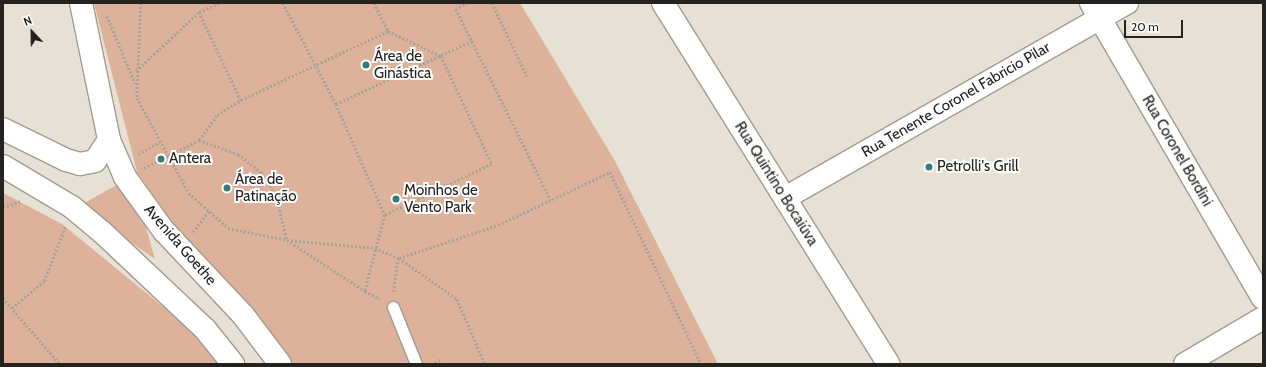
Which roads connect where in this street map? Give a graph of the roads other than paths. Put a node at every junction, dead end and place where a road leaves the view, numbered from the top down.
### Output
1 (81, 3) edge
2 (663, 3) edge
3 (1127, 3) edge
4 (1095, 10) edge
5 (3, 129) edge
6 (110, 140) junction
7 (3, 166) edge
8 (785, 198) junction
9 (1263, 298) edge
10 (392, 307) road end
11 (1263, 318) edge
12 (233, 364) edge
13 (280, 364) edge
14 (416, 364) edge
15 (890, 364) edge
16 (1185, 364) edge

1 - 6 street, Avenida Goethe
2 - 8 street, Rua Quintino Bocaiúva
3 - 4 street, Rua Tenente Coronel Fabricio Pilar
4 - 8 street, Rua Tenente Coronel Fabricio Pilar
4 - 9 street, Rua Coronel Bordini
5 - 6 street
6 - 13 street, Avenida Goethe
7 - 12 street
8 - 15 street, Rua Quintino Bocaiúva
10 - 14 lane
11 - 16 street

